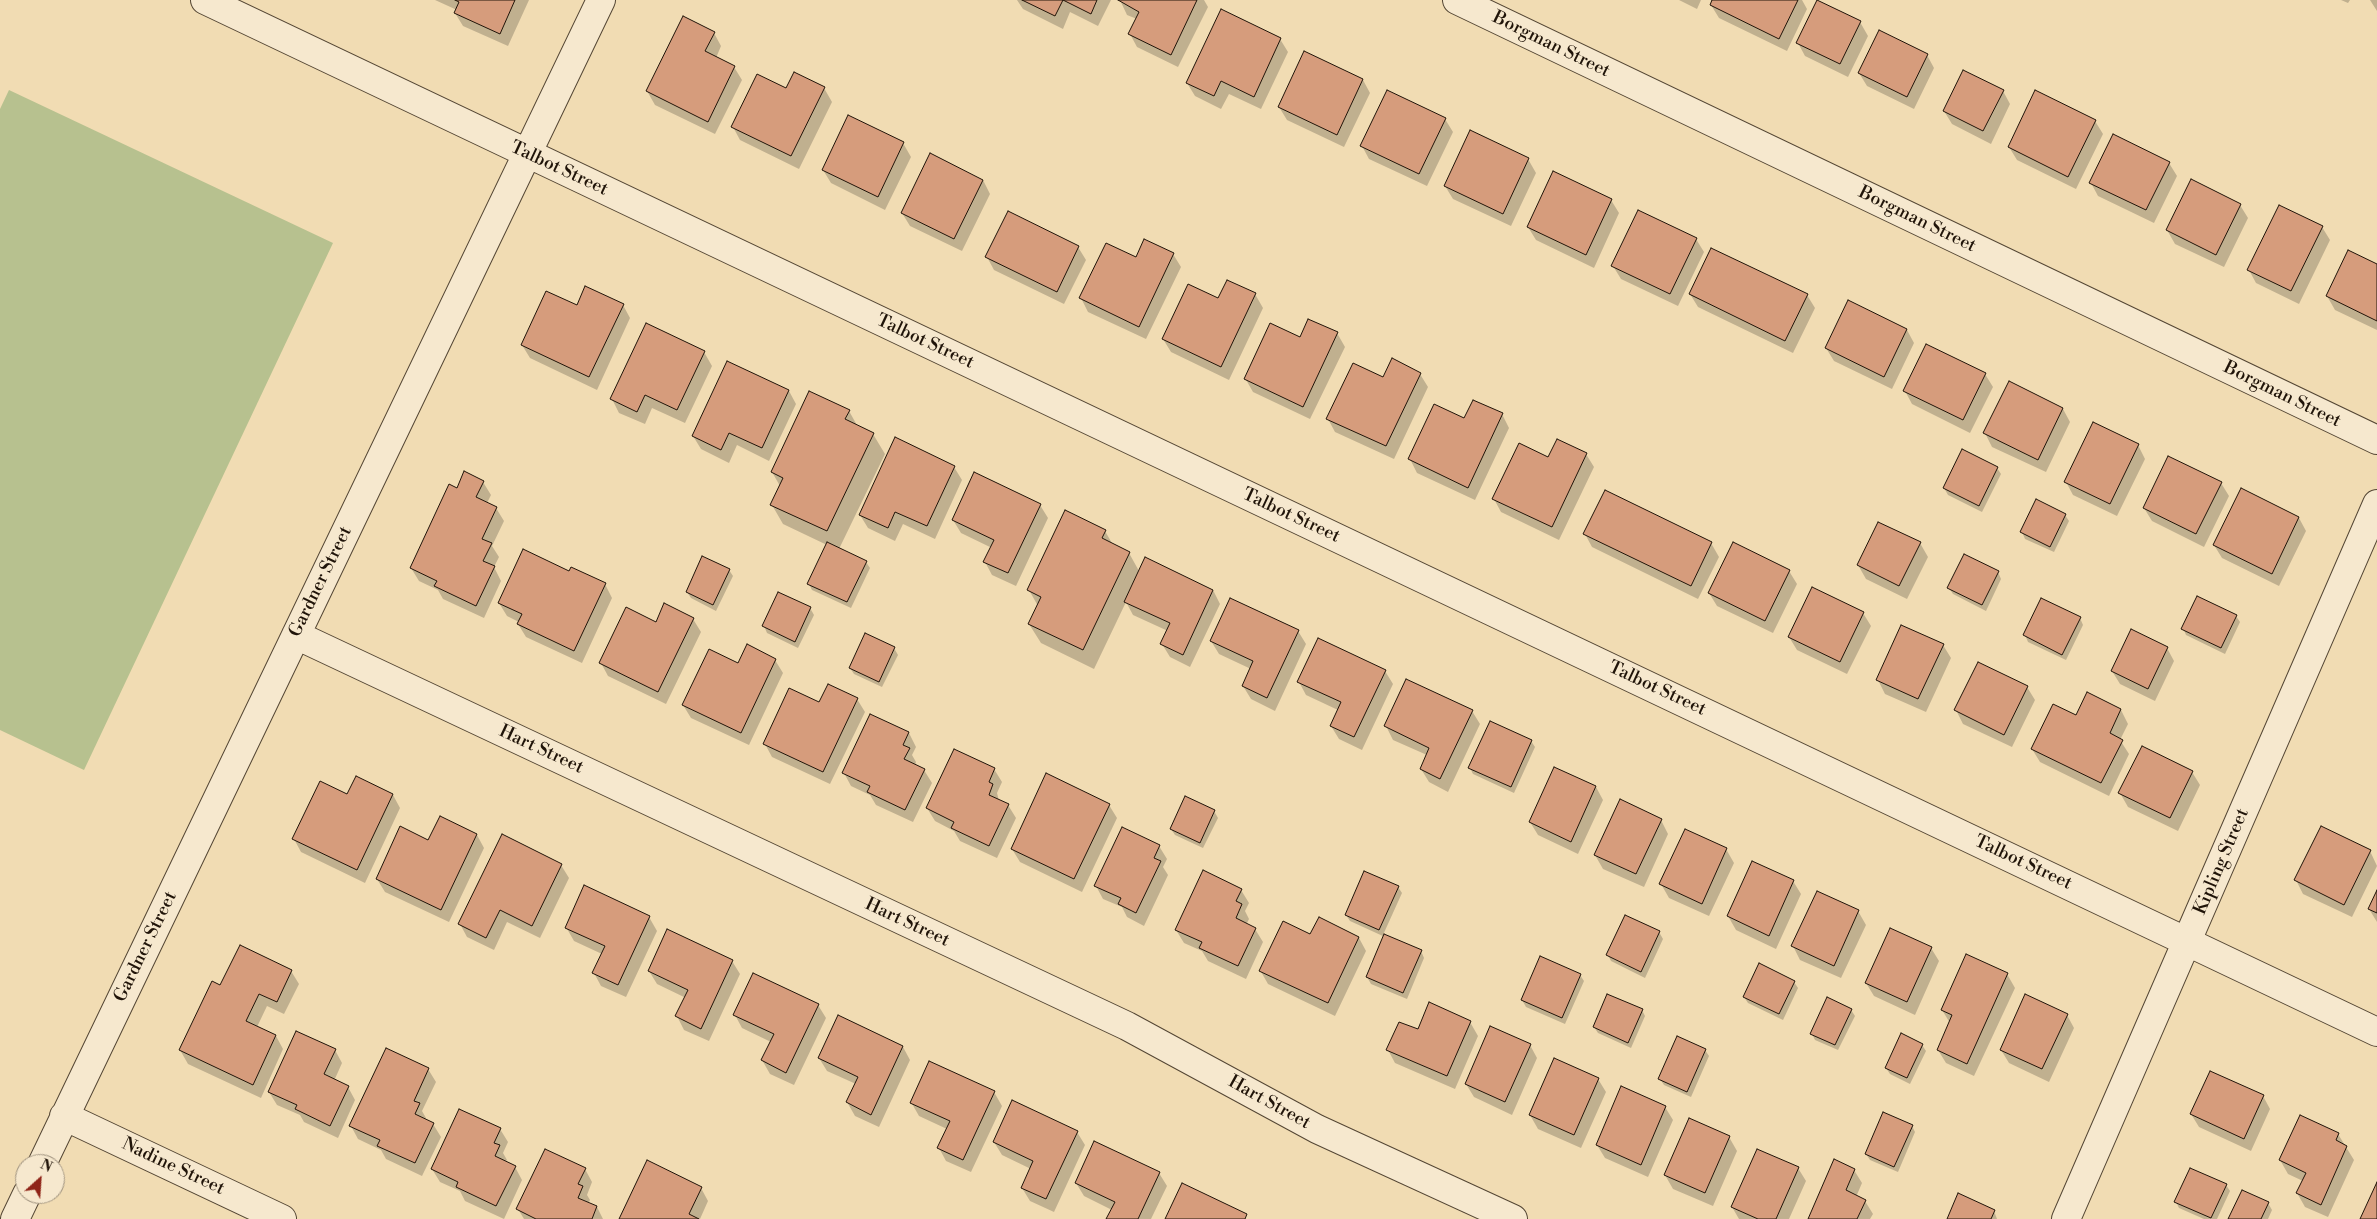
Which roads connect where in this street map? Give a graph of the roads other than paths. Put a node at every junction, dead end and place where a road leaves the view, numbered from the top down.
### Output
1 (205, 0) edge
2 (601, 0) edge
3 (1457, 0) edge
4 (526, 153) junction
5 (2377, 440) edge
6 (2377, 504) edge
7 (296, 635) junction
8 (2188, 940) junction
9 (2377, 1032) edge
10 (64, 1116) junction
11 (47, 1154) edge
12 (22, 1204) edge
13 (15, 1219) edge
14 (282, 1219) edge
15 (1513, 1219) edge
16 (2066, 1219) edge

1 - 4 street, Talbot Street
2 - 4 street, Gardner Street
3 - 5 street, Borgman Street
4 - 7 street, Gardner Street
4 - 8 street, Talbot Street
6 - 8 street, Kipling Street
7 - 10 street, Gardner Street
7 - 15 street, Hart Street
8 - 9 street, Talbot Street
8 - 16 street, Kipling Street
10 - 11 street, Gardner Street
10 - 14 street, Nadine Street
12 - 13 street

